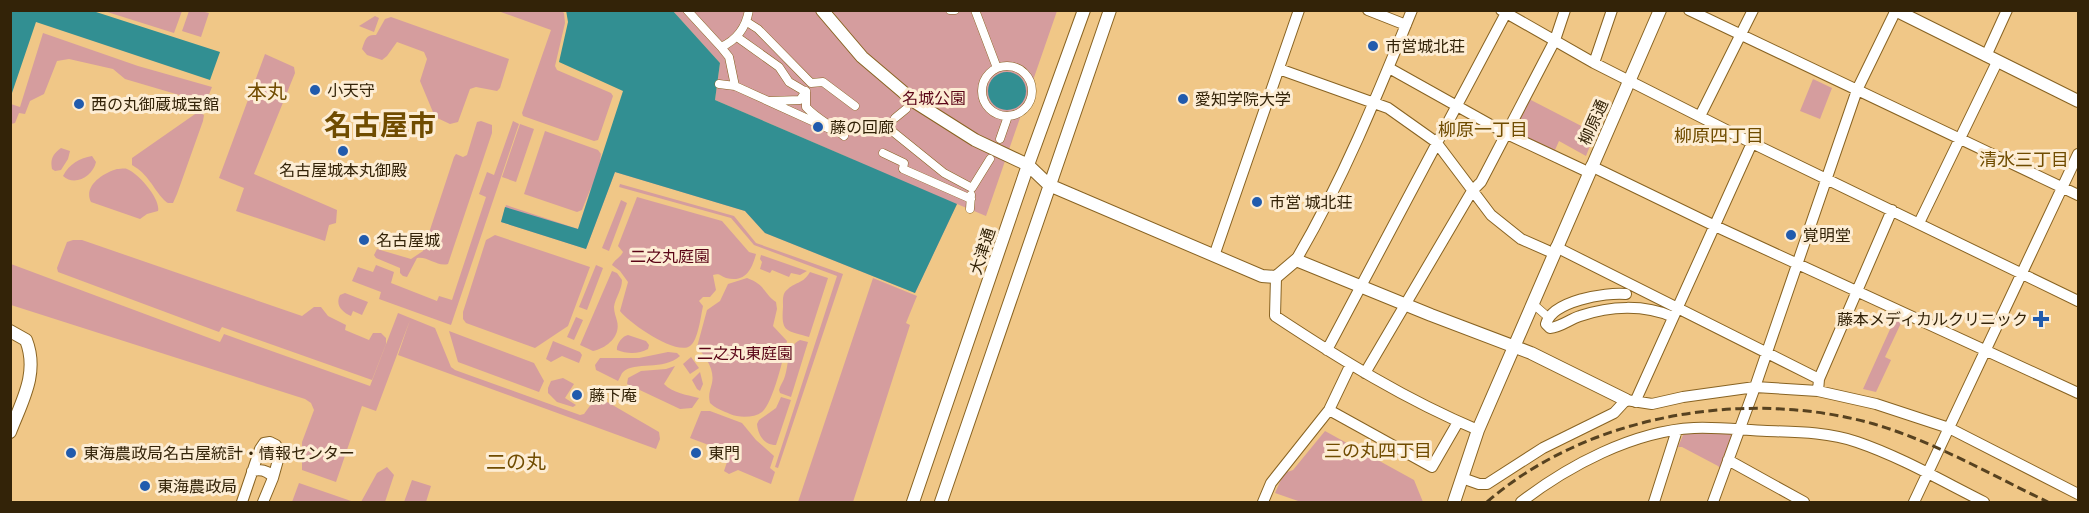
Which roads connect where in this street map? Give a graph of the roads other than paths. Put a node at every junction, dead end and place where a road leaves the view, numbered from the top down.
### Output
1 (687, 10) edge
2 (748, 10) edge
3 (822, 10) edge
4 (950, 10) edge
5 (955, 10) edge
6 (975, 10) edge
7 (1084, 10) edge
8 (1110, 10) edge
9 (1299, 10) edge
10 (1368, 10) edge
11 (1412, 10) edge
12 (1565, 10) edge
13 (1612, 10) edge
14 (1660, 10) edge
15 (1689, 10) edge
16 (1753, 10) edge
17 (2007, 10) edge
18 (1896, 11) edge
19 (1503, 12) edge
20 (747, 22) junction
21 (1406, 25) junction
22 (1741, 35) junction
23 (737, 37) junction
24 (1555, 40) junction
25 (721, 47) junction
26 (1986, 56) junction
27 (1998, 62) junction
28 (1594, 63) junction
29 (997, 68) junction
30 (1389, 68) junction
31 (1279, 69) junction
32 (1029, 78) junction
33 (1629, 80) junction
34 (1038, 82) dead end
35 (812, 83) junction
36 (719, 84) dead end
37 (735, 86) junction
38 (1857, 90) junction
39 (806, 92) junction
40 (768, 101) junction
41 (2079, 101) edge
42 (1376, 102) junction
43 (1457, 105) junction
44 (855, 106) dead end
45 (906, 109) dead end
46 (1008, 116) junction
47 (1700, 116) junction
48 (895, 118) dead end
49 (892, 131) dead end
50 (1507, 134) junction
51 (1959, 138) junction
52 (1000, 139) dead end
53 (1436, 142) junction
54 (1752, 143) junction
55 (883, 153) dead end
56 (2079, 154) edge
57 (990, 159) dead end
58 (1028, 165) junction
59 (1590, 169) junction
60 (1827, 179) junction
61 (1049, 185) junction
62 (2062, 187) junction
63 (972, 188) junction
64 (1472, 191) junction
65 (2079, 195) edge
66 (971, 199) junction
67 (970, 209) dead end
68 (1892, 210) junction
69 (1919, 223) junction
70 (1714, 226) junction
71 (1554, 250) junction
72 (1214, 256) junction
73 (1296, 260) junction
74 (1797, 263) junction
75 (2022, 272) junction
76 (1276, 277) junction
77 (1361, 286) junction
78 (1628, 289) junction
79 (1858, 291) junction
80 (2079, 301) edge
81 (1532, 303) junction
82 (1406, 304) junction
83 (1628, 308) junction
84 (1675, 312) junction
85 (1548, 316) junction
86 (10, 331) edge
87 (1513, 347) junction
88 (1327, 350) junction
89 (1986, 350) junction
90 (1766, 352) junction
91 (1350, 366) junction
92 (1365, 373) junction
93 (1819, 379) junction
94 (1755, 387) junction
95 (1818, 391) junction
96 (2079, 393) edge
97 (1631, 401) junction
98 (1329, 410) junction
99 (1458, 422) junction
100 (1949, 428) junction
101 (1738, 429) junction
102 (1478, 430) junction
103 (1677, 430) junction
104 (10, 432) edge
105 (1728, 460) junction
106 (252, 471) junction
107 (1927, 473) junction
108 (273, 478) junction
109 (1462, 478) junction
110 (2079, 494) edge
111 (242, 502) edge
112 (263, 502) edge
113 (913, 502) edge
114 (940, 502) edge
115 (1263, 502) edge
116 (1454, 502) edge
117 (1521, 502) edge
118 (1654, 502) edge
119 (1713, 502) edge
120 (1800, 502) edge
121 (1914, 502) edge
122 (1984, 502) edge

1 - 25 street
2 - 20 street
3 - 58 street
4 - 5 street
6 - 29 street
7 - 58 street, 大津通
8 - 61 street
9 - 31 street
10 - 21 street
11 - 21 street
12 - 24 street
13 - 28 street
14 - 33 street, 柳原通
15 - 22 street
16 - 22 street
17 - 26 street
18 - 26 street
18 - 38 street
19 - 24 street
19 - 43 street
20 - 23 street
20 - 35 street
21 - 30 street
22 - 38 street
22 - 47 street
23 - 25 street
23 - 39 street
24 - 28 street
24 - 50 street
25 - 37 street
26 - 27 street
27 - 41 street
27 - 51 street
28 - 33 street
29 - 32 street
29 - 46 street
30 - 42 street
30 - 43 street
31 - 42 street
31 - 72 street
32 - 34 street
32 - 46 street
33 - 47 street
33 - 59 street, 柳原通
35 - 39 street
35 - 44 street
36 - 37 street
37 - 40 street
38 - 51 street
38 - 60 street
39 - 40 street
39 - 40 street
42 - 53 street
42 - 73 street
43 - 50 street
43 - 53 street
45 - 48 street
46 - 52 street
47 - 54 street
49 - 63 street
50 - 59 street
50 - 64 street
51 - 62 street
51 - 69 street
53 - 64 street
53 - 77 street
54 - 60 street
54 - 70 street
55 - 66 street
56 - 62 street
57 - 63 street
58 - 61 street
58 - 113 street, 大津通
59 - 70 street
59 - 71 street, 柳原通
60 - 68 street
60 - 74 street
61 - 72 street
61 - 114 street
62 - 65 street
62 - 75 street
63 - 66 street
64 - 71 street
64 - 82 street
66 - 67 street
68 - 69 street
68 - 79 street
69 - 75 street
70 - 74 street
70 - 84 street
71 - 78 street
71 - 81 street, 柳原通
72 - 76 street
73 - 76 street
73 - 77 street
74 - 79 street
74 - 90 street
75 - 80 street
75 - 89 street
76 - 88 street
77 - 82 street
77 - 88 street
78 - 83 street
78 - 84 street
78 - 85 street
79 - 89 street
79 - 93 street
81 - 85 street
81 - 87 street, 柳原通
82 - 87 street
82 - 92 street
83 - 84 street
83 - 85 street
84 - 90 street
84 - 97 street
86 - 104 street
87 - 97 street
87 - 102 street, 柳原通
88 - 91 street
89 - 96 street
89 - 100 street
90 - 93 street
90 - 94 street
91 - 92 street
91 - 98 street
92 - 99 street
93 - 95 street
94 - 95 street
94 - 97 street
94 - 101 street
95 - 100 street
97 - 109 street
98 - 99 street
98 - 115 street
99 - 102 street
100 - 107 street
100 - 110 street
101 - 103 street
101 - 105 street
101 - 107 street
102 - 109 street, 柳原通
103 - 117 street
103 - 118 street
105 - 119 street
105 - 120 street
106 - 108 street
106 - 108 street
106 - 111 street
107 - 121 street
107 - 122 street
108 - 112 street
109 - 116 street, 柳原通

